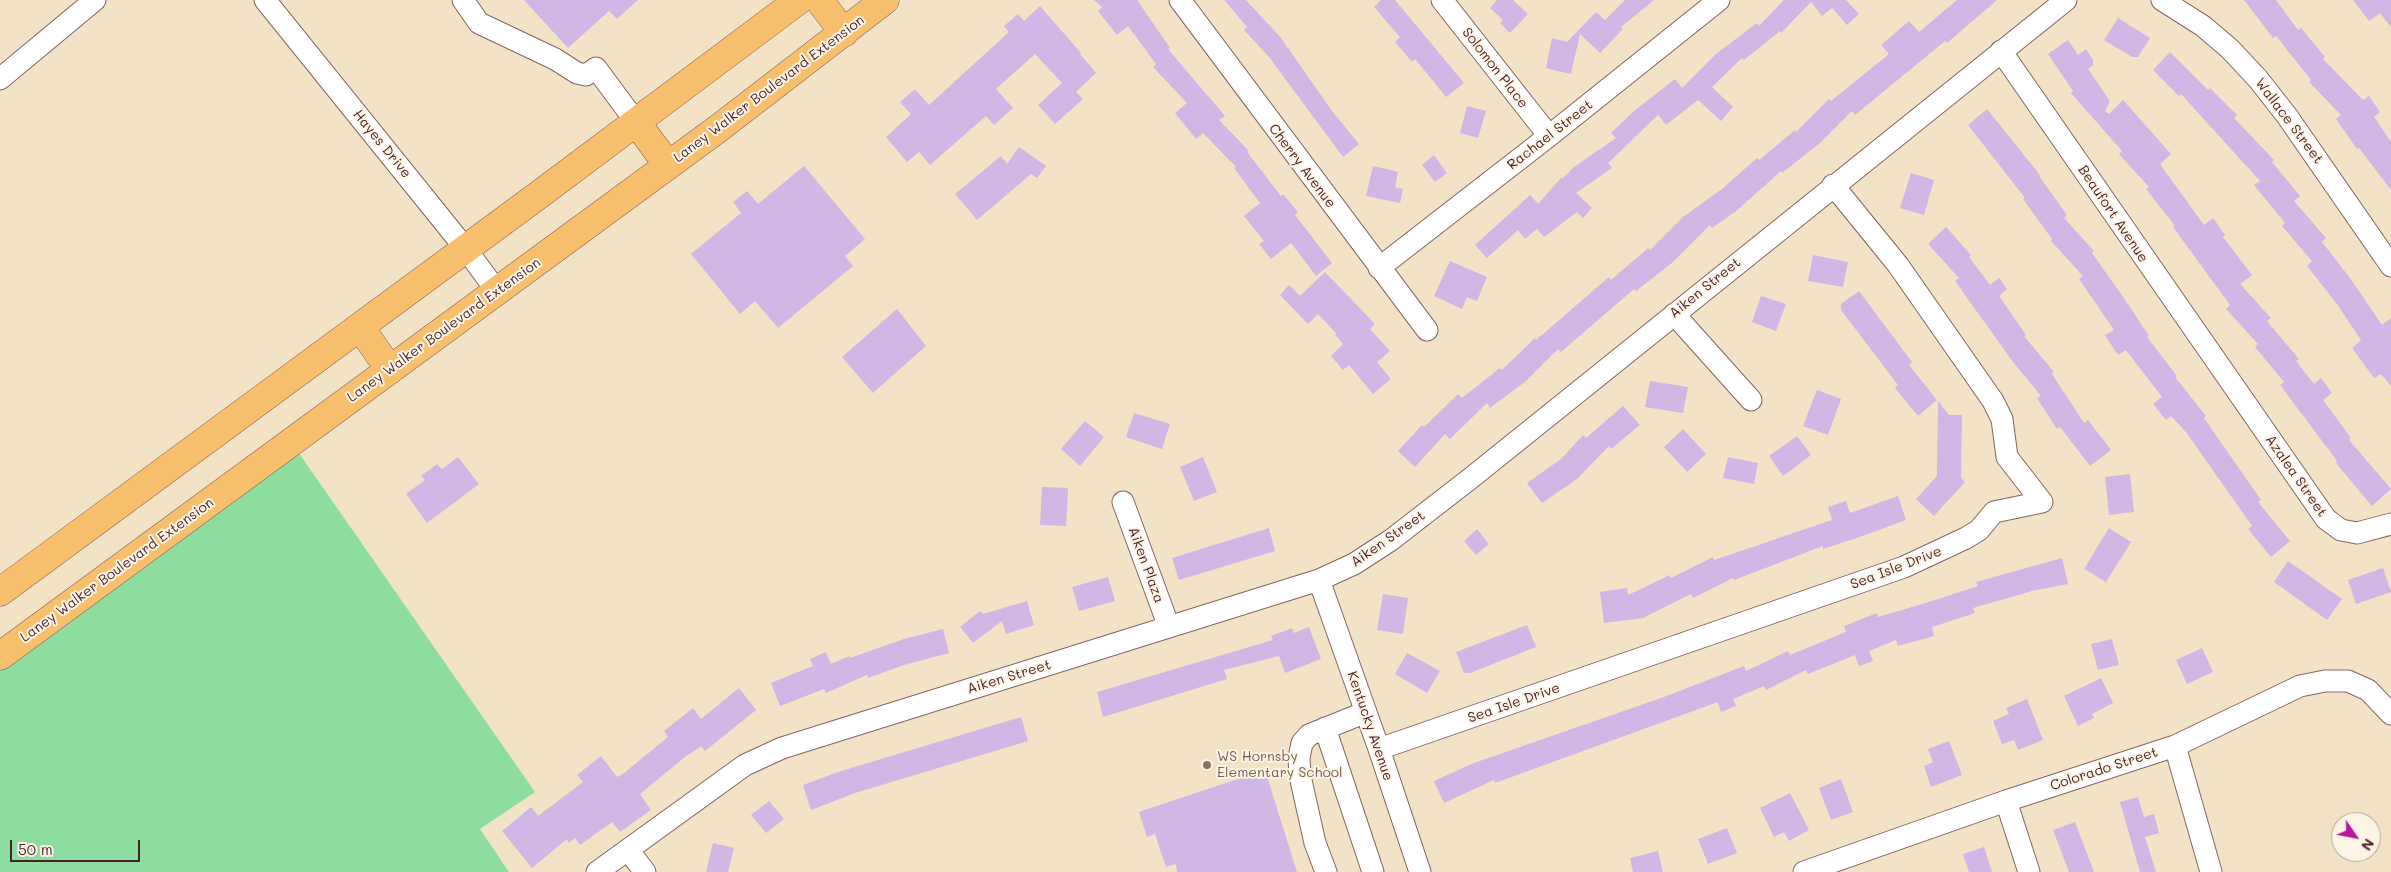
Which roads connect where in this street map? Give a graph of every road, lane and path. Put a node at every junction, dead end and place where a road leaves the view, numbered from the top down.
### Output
1 (95, 0) edge
2 (265, 0) edge
3 (463, 0) edge
4 (799, 0) edge
5 (819, 0) edge
6 (885, 0) edge
7 (1180, 0) edge
8 (1442, 0) edge
9 (2066, 0) edge
10 (2162, 0) edge
11 (1715, 1) edge
12 (844, 33) junction
13 (2001, 51) junction
14 (0, 78) edge
15 (636, 122) junction
16 (1549, 136) junction
17 (668, 165) junction
18 (1833, 185) junction
19 (465, 248) junction
20 (2391, 266) edge
21 (1378, 268) junction
22 (496, 290) junction
23 (1674, 314) junction
24 (360, 327) junction
25 (1427, 330) dead end
26 (390, 370) junction
27 (2226, 376) joint
28 (1752, 400) dead end
29 (1123, 502) dead end
30 (2391, 524) edge
31 (1319, 580) junction
32 (0, 592) edge
33 (1169, 627) junction
34 (0, 656) edge
35 (1366, 712) junction
36 (2391, 714) edge
37 (1325, 728) junction
38 (2175, 746) junction
39 (1379, 749) junction
40 (2006, 801) junction
41 (628, 850) junction
42 (597, 872) edge
43 (645, 872) edge
44 (1326, 872) edge
45 (1373, 872) edge
46 (1420, 872) edge
47 (1804, 872) edge
48 (2029, 872) edge
49 (2211, 872) edge

1 - 14 street
2 - 19 street, Hayes Drive
3 - 15 street
4 - 15 main road
5 - 12 main road
6 - 12 main road, Laney Walker Boulevard Extension
7 - 21 street, Cherry Avenue
8 - 16 street, Solomon Place
9 - 13 street, Aiken Street
10 - 20 street, Wallace Street
11 - 16 street, Rachael Street
12 - 17 main road, Laney Walker Boulevard Extension
13 - 18 street, Aiken Street
13 - 27 street, Beaufort Avenue
15 - 17 main road
15 - 19 main road
16 - 21 street, Rachael Street
17 - 22 main road, Laney Walker Boulevard Extension
18 - 23 street, Aiken Street
18 - 39 street, Sea Isle Drive
19 - 22 street, Hayes Drive
19 - 24 main road
21 - 25 street, Cherry Avenue
22 - 26 main road, Laney Walker Boulevard Extension
23 - 28 street
23 - 31 street, Aiken Street
24 - 26 main road
24 - 32 main road
26 - 34 main road, Laney Walker Boulevard Extension
27 - 30 street, Azalea Street
29 - 33 street, Aiken Plaza
31 - 33 street, Aiken Street
31 - 35 street, Kentucky Avenue
33 - 41 street, Aiken Street
35 - 37 street
35 - 39 street, Kentucky Avenue
36 - 38 street, Colorado Street
37 - 44 street
37 - 45 street
38 - 40 street, Colorado Street
38 - 49 street
39 - 46 street, Kentucky Avenue
40 - 47 street, Colorado Street
40 - 48 street
41 - 42 street, Aiken Street
41 - 43 street

